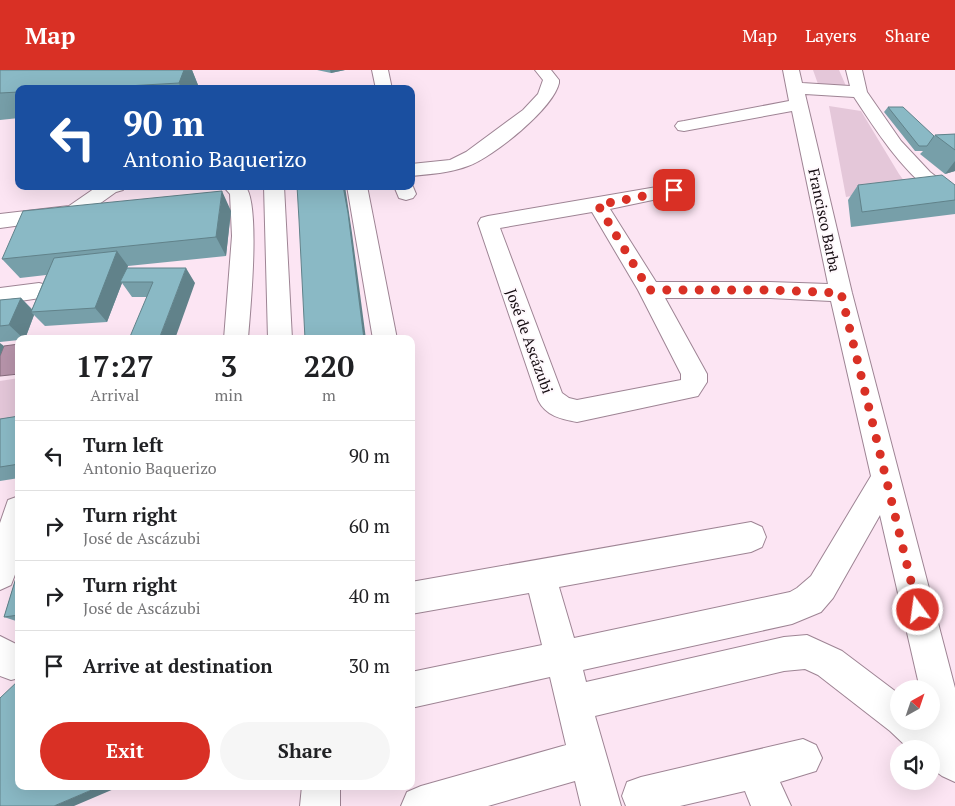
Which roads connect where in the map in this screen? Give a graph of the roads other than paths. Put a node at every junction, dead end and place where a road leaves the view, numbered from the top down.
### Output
1 (380, 70) edge
2 (543, 70) edge
3 (854, 70) edge
4 (383, 85) edge
5 (796, 87) edge
6 (859, 92) junction
7 (684, 126) dead end
8 (415, 170) edge
9 (107, 190) edge
10 (238, 190) edge
11 (274, 190) edge
12 (358, 190) edge
13 (674, 190) dead end
14 (955, 201) edge
15 (598, 205) junction
16 (4, 209) edge
17 (649, 290) junction
18 (39, 291) edge
19 (841, 293) junction
20 (0, 296) edge
21 (236, 335) edge
22 (280, 335) edge
23 (384, 335) edge
24 (886, 478) junction
25 (15, 500) edge
26 (0, 502) edge
27 (15, 523) edge
28 (751, 537) dead end
29 (0, 574) edge
30 (540, 574) junction
31 (415, 597) edge
32 (0, 653) edge
33 (562, 658) junction
34 (15, 662) edge
35 (415, 689) edge
36 (574, 703) junction
37 (890, 710) edge
38 (915, 730) edge
39 (955, 748) edge
40 (588, 758) junction
41 (803, 758) dead end
42 (955, 763) edge
43 (756, 770) junction
44 (321, 790) edge
45 (642, 796) dead end
46 (320, 806) edge
47 (421, 806) edge
48 (601, 806) edge
49 (771, 806) edge

1 - 4 street
2 - 8 street
3 - 6 street
5 - 6 street
5 - 7 street
5 - 19 street, Francisco Barba
6 - 14 street
9 - 16 street
10 - 21 street
11 - 22 street
12 - 23 street
13 - 15 street, José de Ascázubi
15 - 17 street, José de Ascázubi
15 - 17 street, José de Ascázubi
17 - 19 street
18 - 20 street
19 - 24 street, Francisco Barba
24 - 33 street
24 - 39 street, Francisco Barba
25 - 26 street
27 - 29 street
28 - 30 street
30 - 31 street
30 - 33 street
32 - 34 street
33 - 35 street
33 - 36 street
36 - 37 street
36 - 40 street
38 - 42 street
40 - 47 street
40 - 48 street
41 - 43 street
43 - 45 street
43 - 49 street
44 - 46 street

